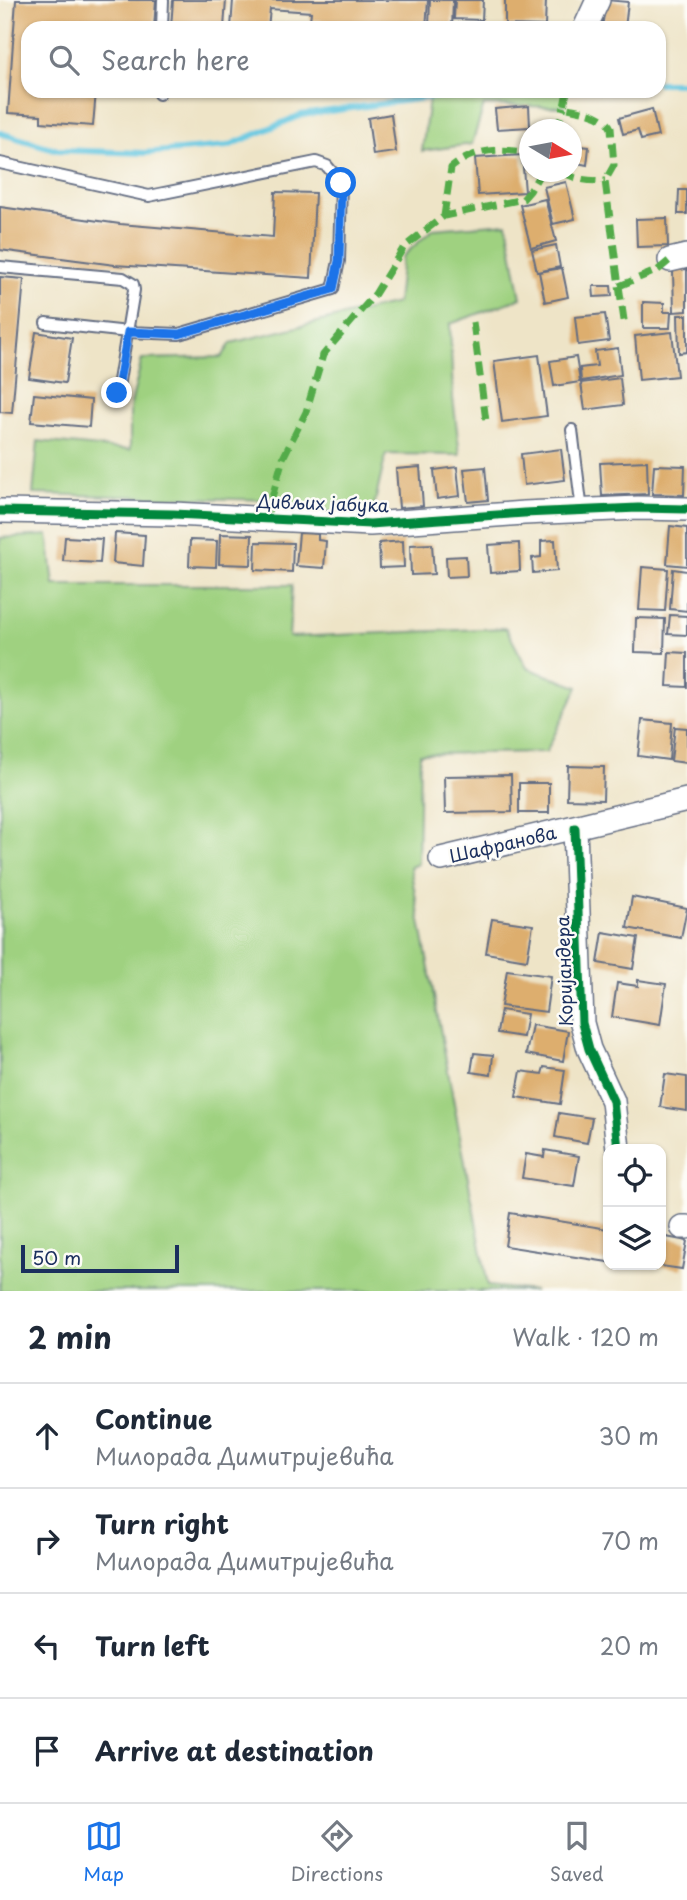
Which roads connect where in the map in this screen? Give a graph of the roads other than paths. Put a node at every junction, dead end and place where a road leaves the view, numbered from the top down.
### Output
1 (163, 0) edge
2 (597, 0) edge
3 (162, 21) edge
4 (588, 21) edge
5 (0, 163) edge
6 (0, 267) edge
7 (46, 323) dead end
8 (128, 332) junction
9 (117, 393) dead end
10 (572, 430) dead end
11 (687, 509) edge
12 (0, 510) edge
13 (583, 512) junction
14 (687, 800) edge
15 (575, 828) junction
16 (441, 859) dead end
17 (617, 1144) edge

1 - 3 lane
2 - 4 street
5 - 8 lane
6 - 8 lane
7 - 8 lane
8 - 9 lane
10 - 13 lane
11 - 13 street, Дивљих јабука
12 - 13 street, Дивљих јабука
14 - 15 street, Шафранова
15 - 16 street, Шафранова
15 - 17 street, Коријандера

